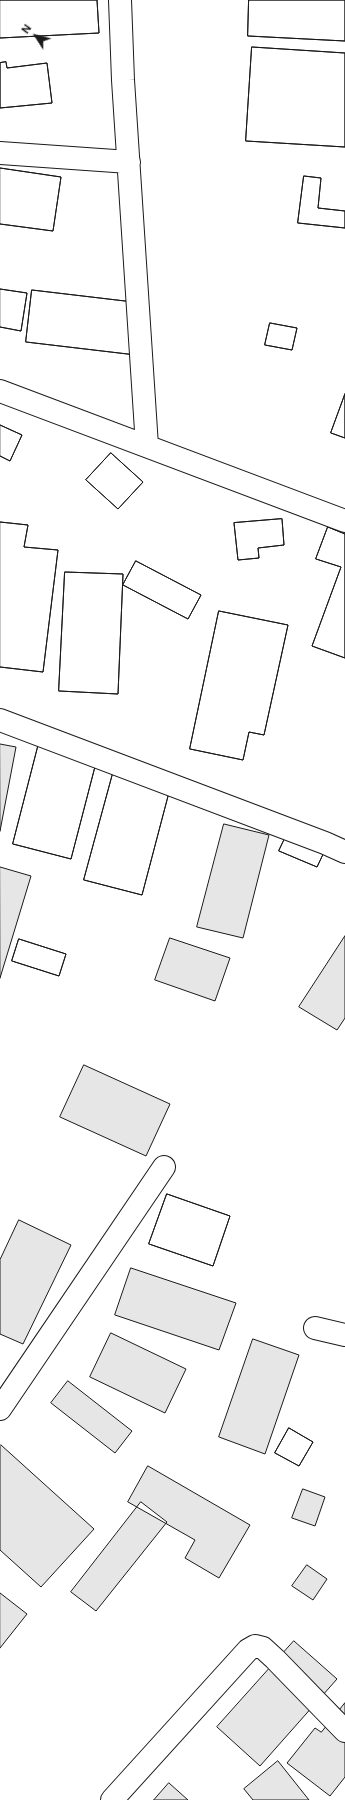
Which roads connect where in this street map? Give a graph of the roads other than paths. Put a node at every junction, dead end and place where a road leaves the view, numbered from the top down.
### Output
1 (120, 0) edge
2 (0, 153) edge
3 (129, 162) junction
4 (0, 390) edge
5 (147, 446) junction
6 (345, 521) edge
7 (0, 720) edge
8 (345, 852) edge
9 (164, 1167) dead end
10 (316, 1328) dead end
11 (345, 1335) edge
12 (7, 1384) edge
13 (0, 1409) edge
14 (345, 1731) edge
15 (112, 1800) edge

1 - 3 street
2 - 3 street
3 - 5 street
4 - 5 street
5 - 6 street
7 - 8 street
9 - 12 street
10 - 11 street
12 - 13 street
14 - 15 street

